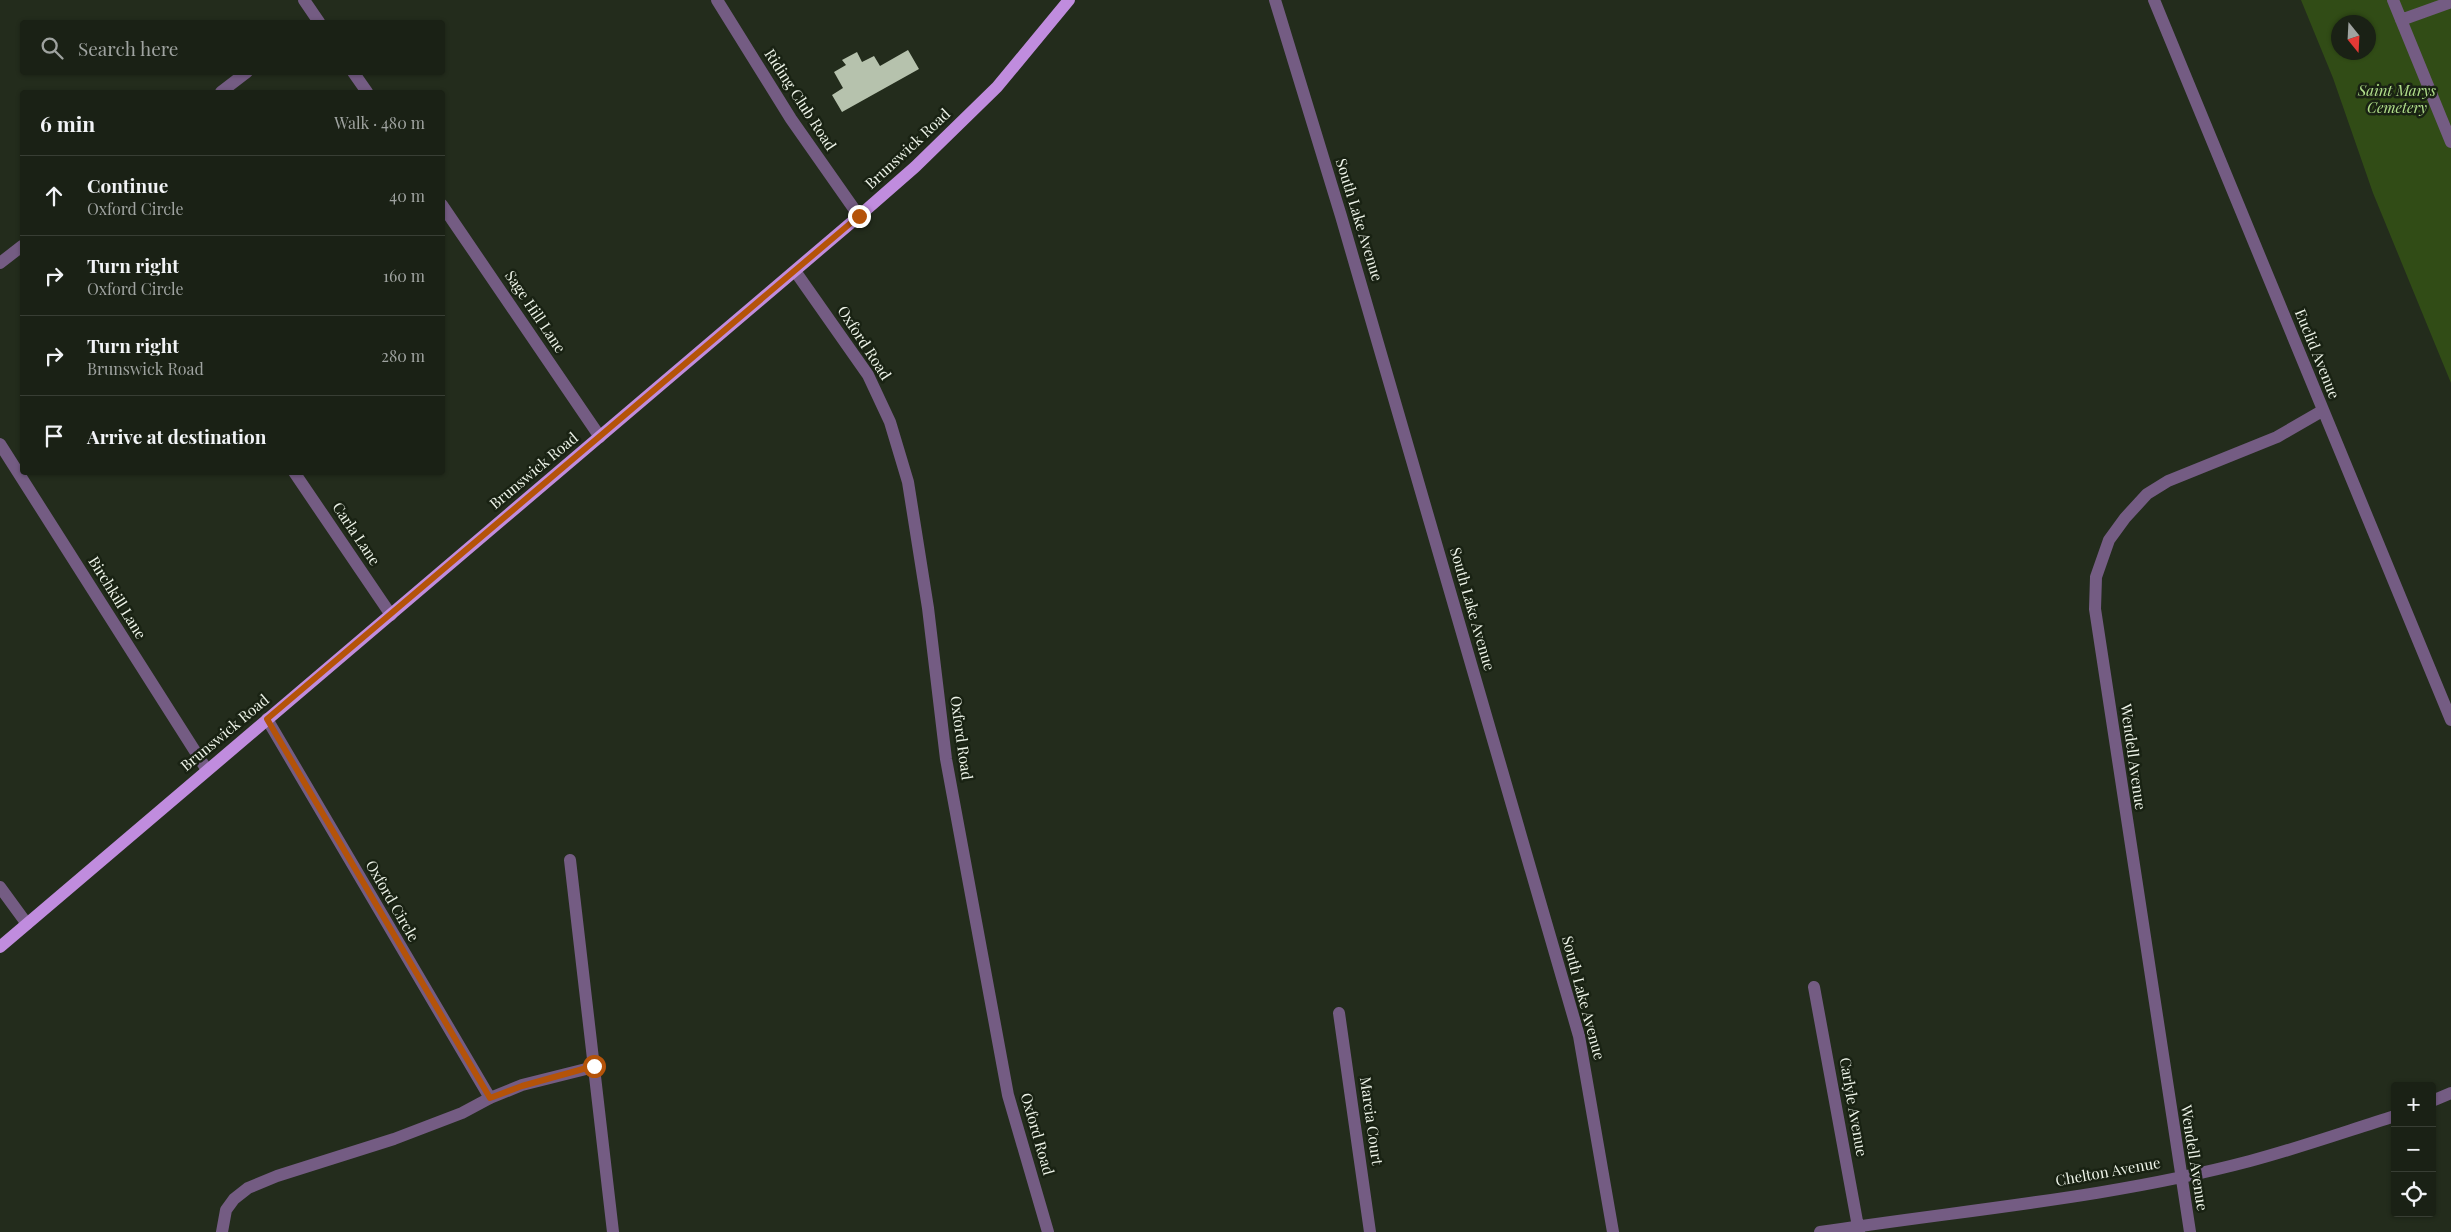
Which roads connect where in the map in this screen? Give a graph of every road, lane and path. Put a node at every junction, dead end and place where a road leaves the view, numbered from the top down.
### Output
1 (304, 0) edge
2 (717, 0) edge
3 (1069, 0) edge
4 (1275, 0) edge
5 (2154, 0) edge
6 (2392, 0) edge
7 (2451, 2) edge
8 (315, 20) edge
9 (2401, 20) junction
10 (243, 75) edge
11 (355, 75) edge
12 (224, 90) edge
13 (365, 90) edge
14 (2451, 142) edge
15 (445, 209) edge
16 (859, 216) junction
17 (20, 248) edge
18 (0, 263) edge
19 (796, 271) junction
20 (2322, 411) junction
21 (600, 437) junction
22 (0, 444) edge
23 (296, 475) edge
24 (390, 615) junction
25 (267, 719) junction
26 (2451, 720) edge
27 (206, 770) junction
28 (570, 860) dead end
29 (0, 887) edge
30 (27, 924) junction
31 (0, 947) edge
32 (1814, 987) dead end
33 (1340, 1014) dead end
34 (594, 1066) junction
35 (2451, 1093) edge
36 (490, 1098) junction
37 (2436, 1099) edge
38 (2391, 1117) edge
39 (2180, 1176) junction
40 (1859, 1229) edge
41 (222, 1232) edge
42 (613, 1232) edge
43 (1048, 1232) edge
44 (1370, 1232) edge
45 (1613, 1232) edge
46 (1820, 1232) edge
47 (2190, 1232) edge

1 - 8 street
2 - 16 street, Riding Club Road
3 - 16 main road, Brunswick Road
4 - 45 street, South Lake Avenue
5 - 20 street, Euclid Avenue
6 - 9 street
7 - 9 street
9 - 14 street
10 - 12 street
11 - 13 street
15 - 21 street, Sage Hill Lane
16 - 19 main road, Brunswick Road
17 - 18 street
19 - 21 main road, Brunswick Road
19 - 43 street, Oxford Road
20 - 26 street, Euclid Avenue
20 - 39 street, Wendell Avenue
21 - 24 main road, Brunswick Road
22 - 27 street, Birchkill Lane
23 - 24 street, Carla Lane
24 - 25 main road, Brunswick Road
25 - 27 main road, Brunswick Road
25 - 36 street, Oxford Circle
27 - 30 main road, Brunswick Road
28 - 34 street
29 - 30 street
30 - 31 main road, Brunswick Road
32 - 40 street, Carlyle Avenue
33 - 44 street, Marcia Court
34 - 36 street
34 - 42 street
35 - 37 street
36 - 41 street
38 - 39 street, Chelton Avenue
39 - 40 street, Chelton Avenue
39 - 47 street, Wendell Avenue
40 - 46 street, Chelton Avenue

